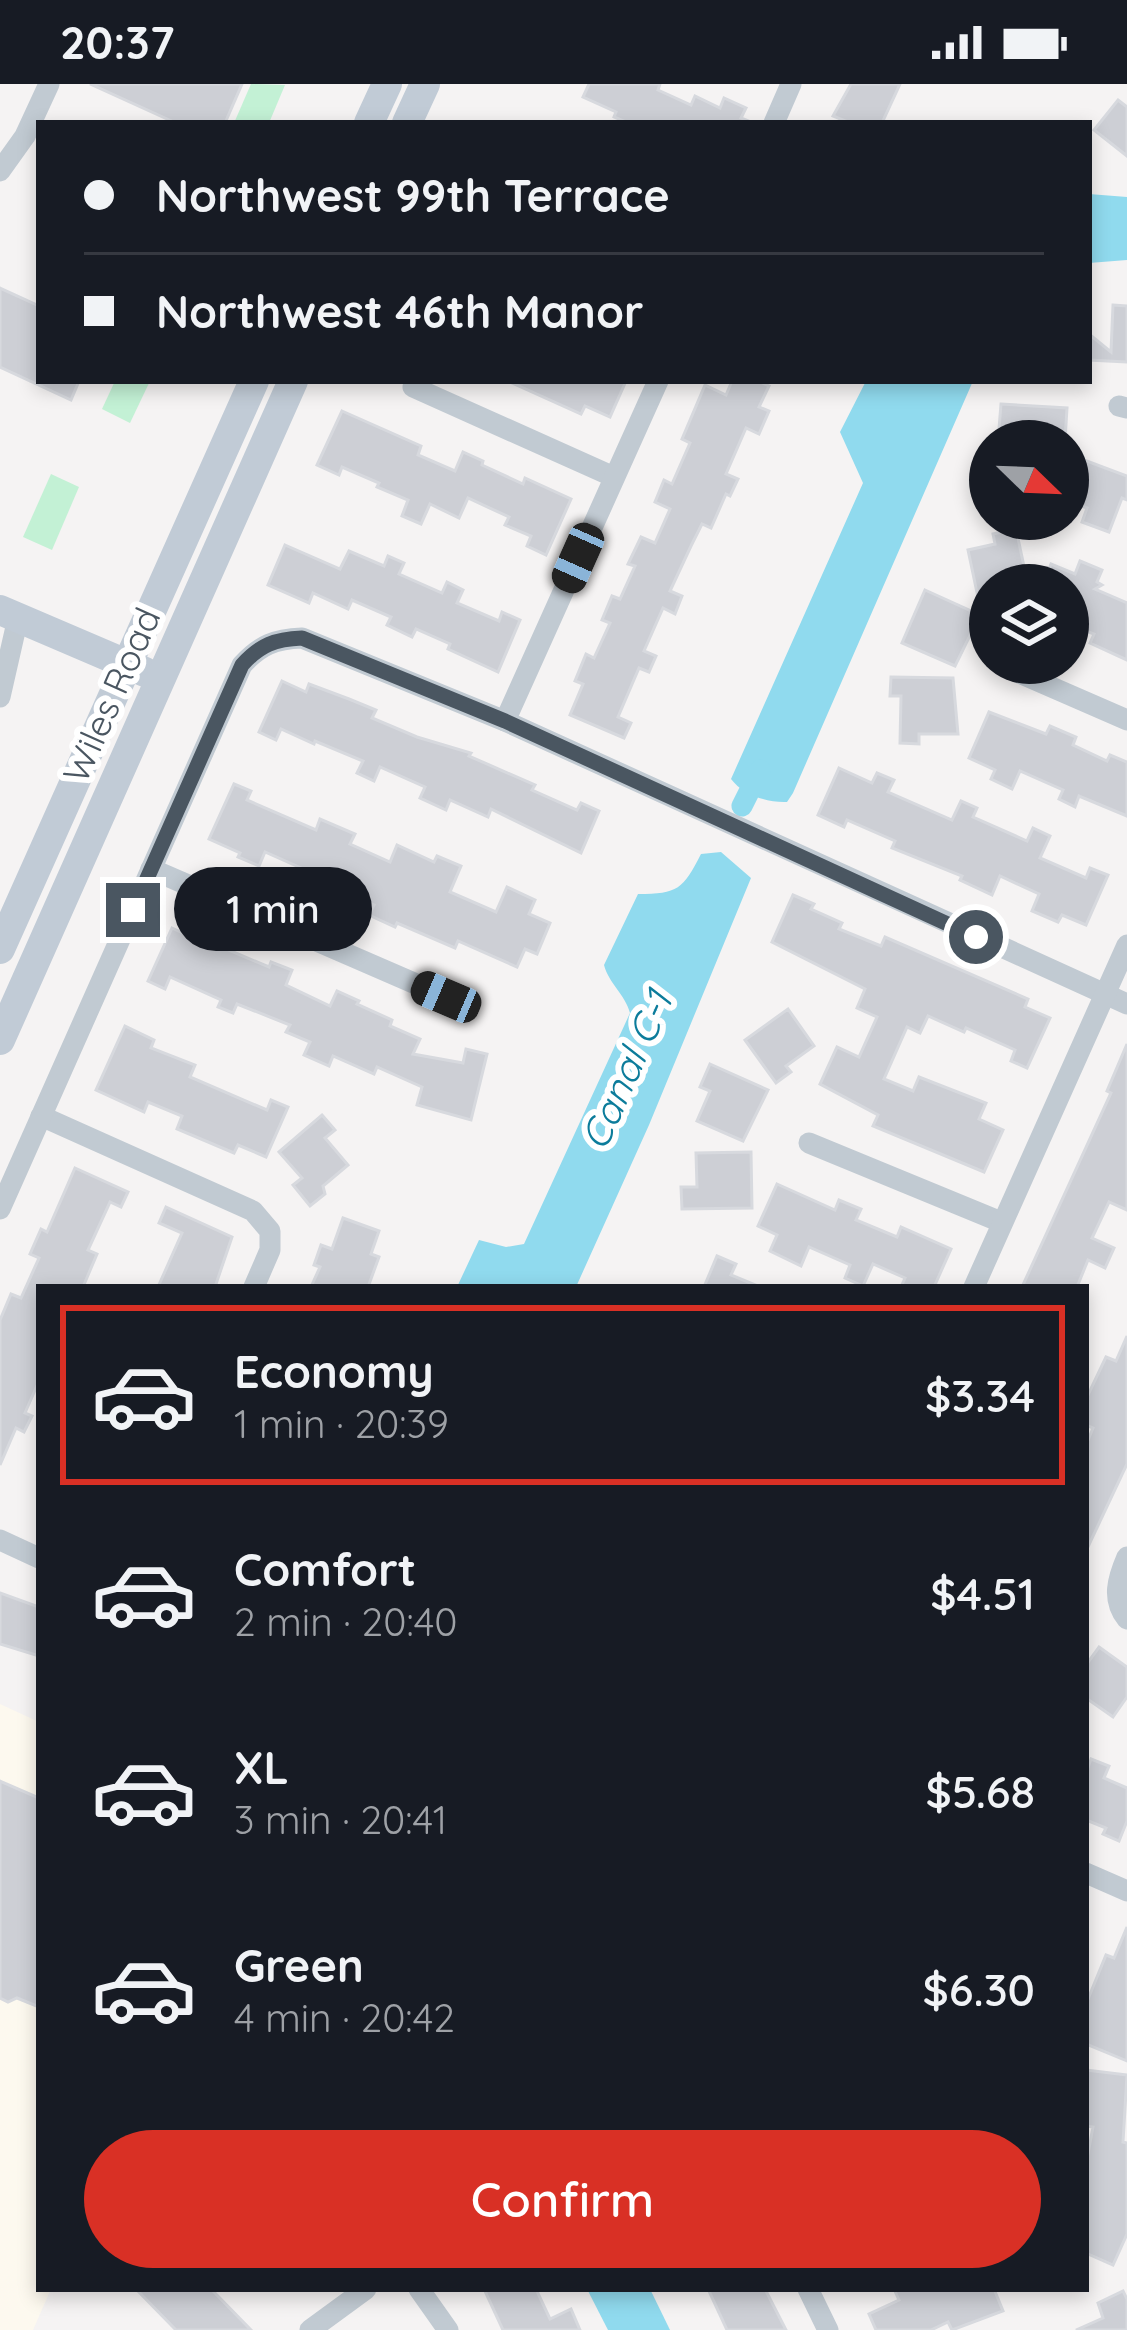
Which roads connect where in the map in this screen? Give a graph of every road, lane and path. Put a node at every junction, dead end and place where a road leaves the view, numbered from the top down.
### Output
1 (49, 84) edge
2 (387, 84) edge
3 (425, 84) edge
4 (791, 84) edge
5 (370, 120) edge
6 (408, 120) edge
7 (775, 120) edge
8 (0, 171) edge
9 (253, 384) edge
10 (292, 384) edge
11 (657, 384) edge
12 (413, 387) dead end
13 (614, 477) junction
14 (9, 614) edge
15 (127, 665) junction
16 (161, 679) junction
17 (1044, 684) edge
18 (0, 697) edge
19 (1127, 720) edge
20 (505, 721) junction
21 (151, 869) junction
22 (1127, 945) edge
23 (0, 949) edge
24 (446, 997) dead end
25 (1116, 999) edge
26 (0, 1040) edge
27 (41, 1116) junction
28 (809, 1143) dead end
29 (0, 1209) edge
30 (1001, 1222) junction
31 (255, 1284) edge
32 (975, 1284) edge
33 (0, 1540) edge
34 (36, 1557) edge
35 (1127, 1557) edge
36 (1124, 1615) edge
37 (1089, 1880) edge
38 (1127, 1891) edge
39 (362, 2292) edge
40 (421, 2292) edge
41 (809, 2292) edge
42 (310, 2330) edge
43 (448, 2330) edge
44 (828, 2330) edge

1 - 8 street
2 - 5 main road
3 - 6 main road
4 - 7 street
9 - 15 main road, Wiles Road
10 - 16 main road, Wiles Road
11 - 13 street
12 - 13 street
13 - 20 street
14 - 15 main road
14 - 18 street
15 - 16 main road
15 - 23 main road, Wiles Road
16 - 26 main road, Wiles Road
17 - 19 street
20 - 21 street
20 - 25 street
21 - 24 street
21 - 27 street
22 - 25 street
25 - 30 street
27 - 29 street
27 - 31 street
28 - 30 street
30 - 32 street
33 - 34 street
35 - 36 street
37 - 38 street
39 - 42 street
40 - 43 street
41 - 44 street

